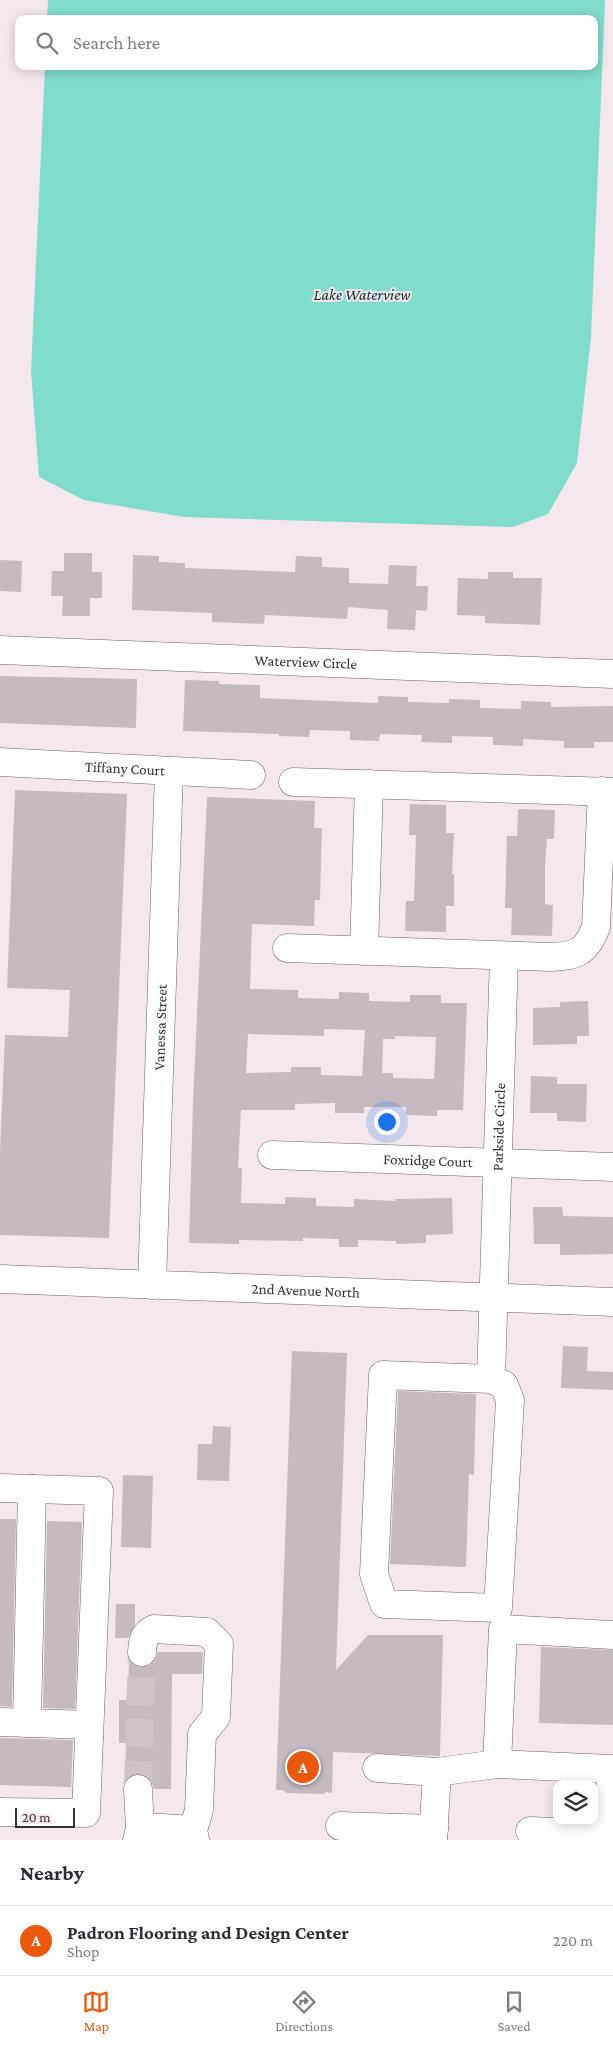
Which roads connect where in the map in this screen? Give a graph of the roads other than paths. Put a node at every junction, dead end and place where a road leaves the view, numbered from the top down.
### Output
1 (0, 650) edge
2 (613, 674) edge
3 (0, 762) edge
4 (170, 771) junction
5 (251, 775) dead end
6 (293, 782) dead end
7 (369, 784) junction
8 (608, 791) edge
9 (287, 948) dead end
10 (364, 951) junction
11 (504, 956) junction
12 (272, 1155) dead end
13 (497, 1163) junction
14 (613, 1167) edge
15 (0, 1279) edge
16 (152, 1285) junction
17 (493, 1298) junction
18 (613, 1302) edge
19 (491, 1379) junction
20 (0, 1488) edge
21 (32, 1489) junction
22 (501, 1619) junction
23 (613, 1635) edge
24 (142, 1652) tunnel mouth
25 (0, 1722) edge
26 (27, 1723) junction
27 (90, 1725) junction
28 (497, 1764) junction
29 (378, 1768) dead end
30 (438, 1772) junction
31 (138, 1789) tunnel mouth
32 (0, 1812) edge
33 (340, 1826) dead end
34 (530, 1831) dead end
35 (139, 1835) edge
36 (194, 1835) edge
37 (434, 1835) edge
38 (611, 1836) edge

1 - 2 street, Waterview Circle
3 - 4 street, Tiffany Court
4 - 5 street, Tiffany Court
4 - 16 street, Vanessa Street
6 - 7 street
7 - 8 street
7 - 10 street
8 - 11 street
9 - 10 street
10 - 11 street
11 - 13 street, Parkside Circle
12 - 13 street, Foxridge Court
13 - 14 street, Foxridge Court
13 - 17 street, Parkside Circle
15 - 16 street, 2nd Avenue North
16 - 17 street, 2nd Avenue North
17 - 18 street, 2nd Avenue North
17 - 19 street, Parkside Circle
19 - 22 street
19 - 22 street
20 - 21 street
21 - 26 street
21 - 27 street
22 - 23 street
22 - 28 street
24 - 36 street
25 - 26 street
26 - 27 street
27 - 32 street
28 - 30 street
28 - 38 street
29 - 30 street
30 - 37 street
31 - 35 street
33 - 37 street
34 - 38 street
35 - 36 street

